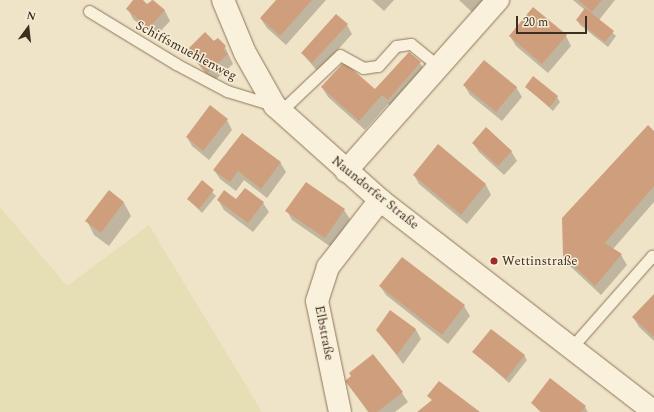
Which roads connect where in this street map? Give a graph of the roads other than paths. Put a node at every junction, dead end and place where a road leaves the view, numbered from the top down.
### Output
1 (223, 0) edge
2 (498, 0) edge
3 (89, 11) dead end
4 (439, 67) junction
5 (278, 108) junction
6 (346, 171) junction
7 (380, 200) junction
8 (654, 258) edge
9 (571, 348) junction
10 (340, 412) edge
11 (654, 412) edge

1 - 5 street, Naundorfer Straße
2 - 4 street
3 - 5 lane, Schiffsmuehlenweg
4 - 5 lane
4 - 6 street
5 - 6 street, Naundorfer Straße
6 - 7 street, Naundorfer Straße
7 - 9 street, Naundorfer Straße
7 - 10 street, Elbstraße
8 - 9 lane
9 - 11 street, Naundorfer Straße

